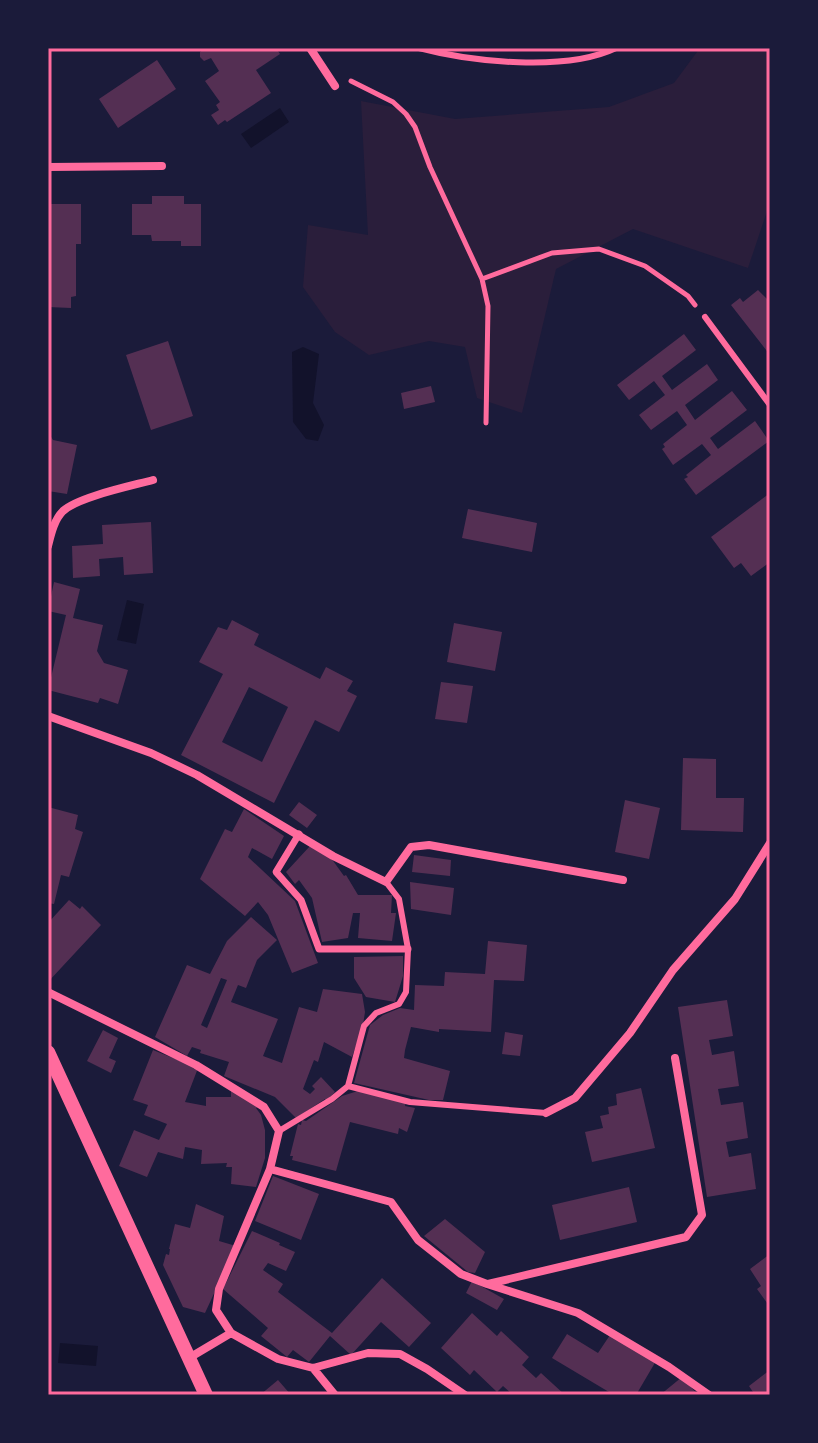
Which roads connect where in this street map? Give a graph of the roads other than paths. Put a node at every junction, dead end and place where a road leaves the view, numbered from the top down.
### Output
1 (310, 48) edge
2 (419, 48) edge
3 (616, 48) edge
4 (335, 86) dead end
5 (162, 166) dead end
6 (48, 167) edge
7 (705, 317) road end
8 (770, 405) edge
9 (153, 480) dead end
10 (48, 546) edge
11 (48, 716) edge
12 (299, 834) junction
13 (770, 843) edge
14 (623, 880) dead end
15 (386, 882) junction
16 (408, 949) junction
17 (48, 992) edge
18 (48, 1052) edge
19 (675, 1058) dead end
20 (348, 1086) junction
21 (546, 1113) joint
22 (279, 1131) junction
23 (270, 1169) junction
24 (487, 1284) junction
25 (231, 1333) junction
26 (189, 1358) junction
27 (313, 1368) junction
28 (206, 1395) edge
29 (335, 1395) edge
30 (465, 1395) edge
31 (709, 1395) edge

1 - 4 street
2 - 3 lane
5 - 6 street
7 - 8 lane
9 - 10 street
11 - 12 street
12 - 15 street
12 - 16 street
13 - 21 street
14 - 15 street
15 - 16 lane
16 - 20 lane
17 - 22 street
18 - 26 street
19 - 24 street
20 - 21 lane
20 - 22 lane
22 - 23 street
23 - 24 street
23 - 25 street
24 - 31 street
25 - 26 street
25 - 27 street
26 - 28 street
27 - 29 street
27 - 30 street

